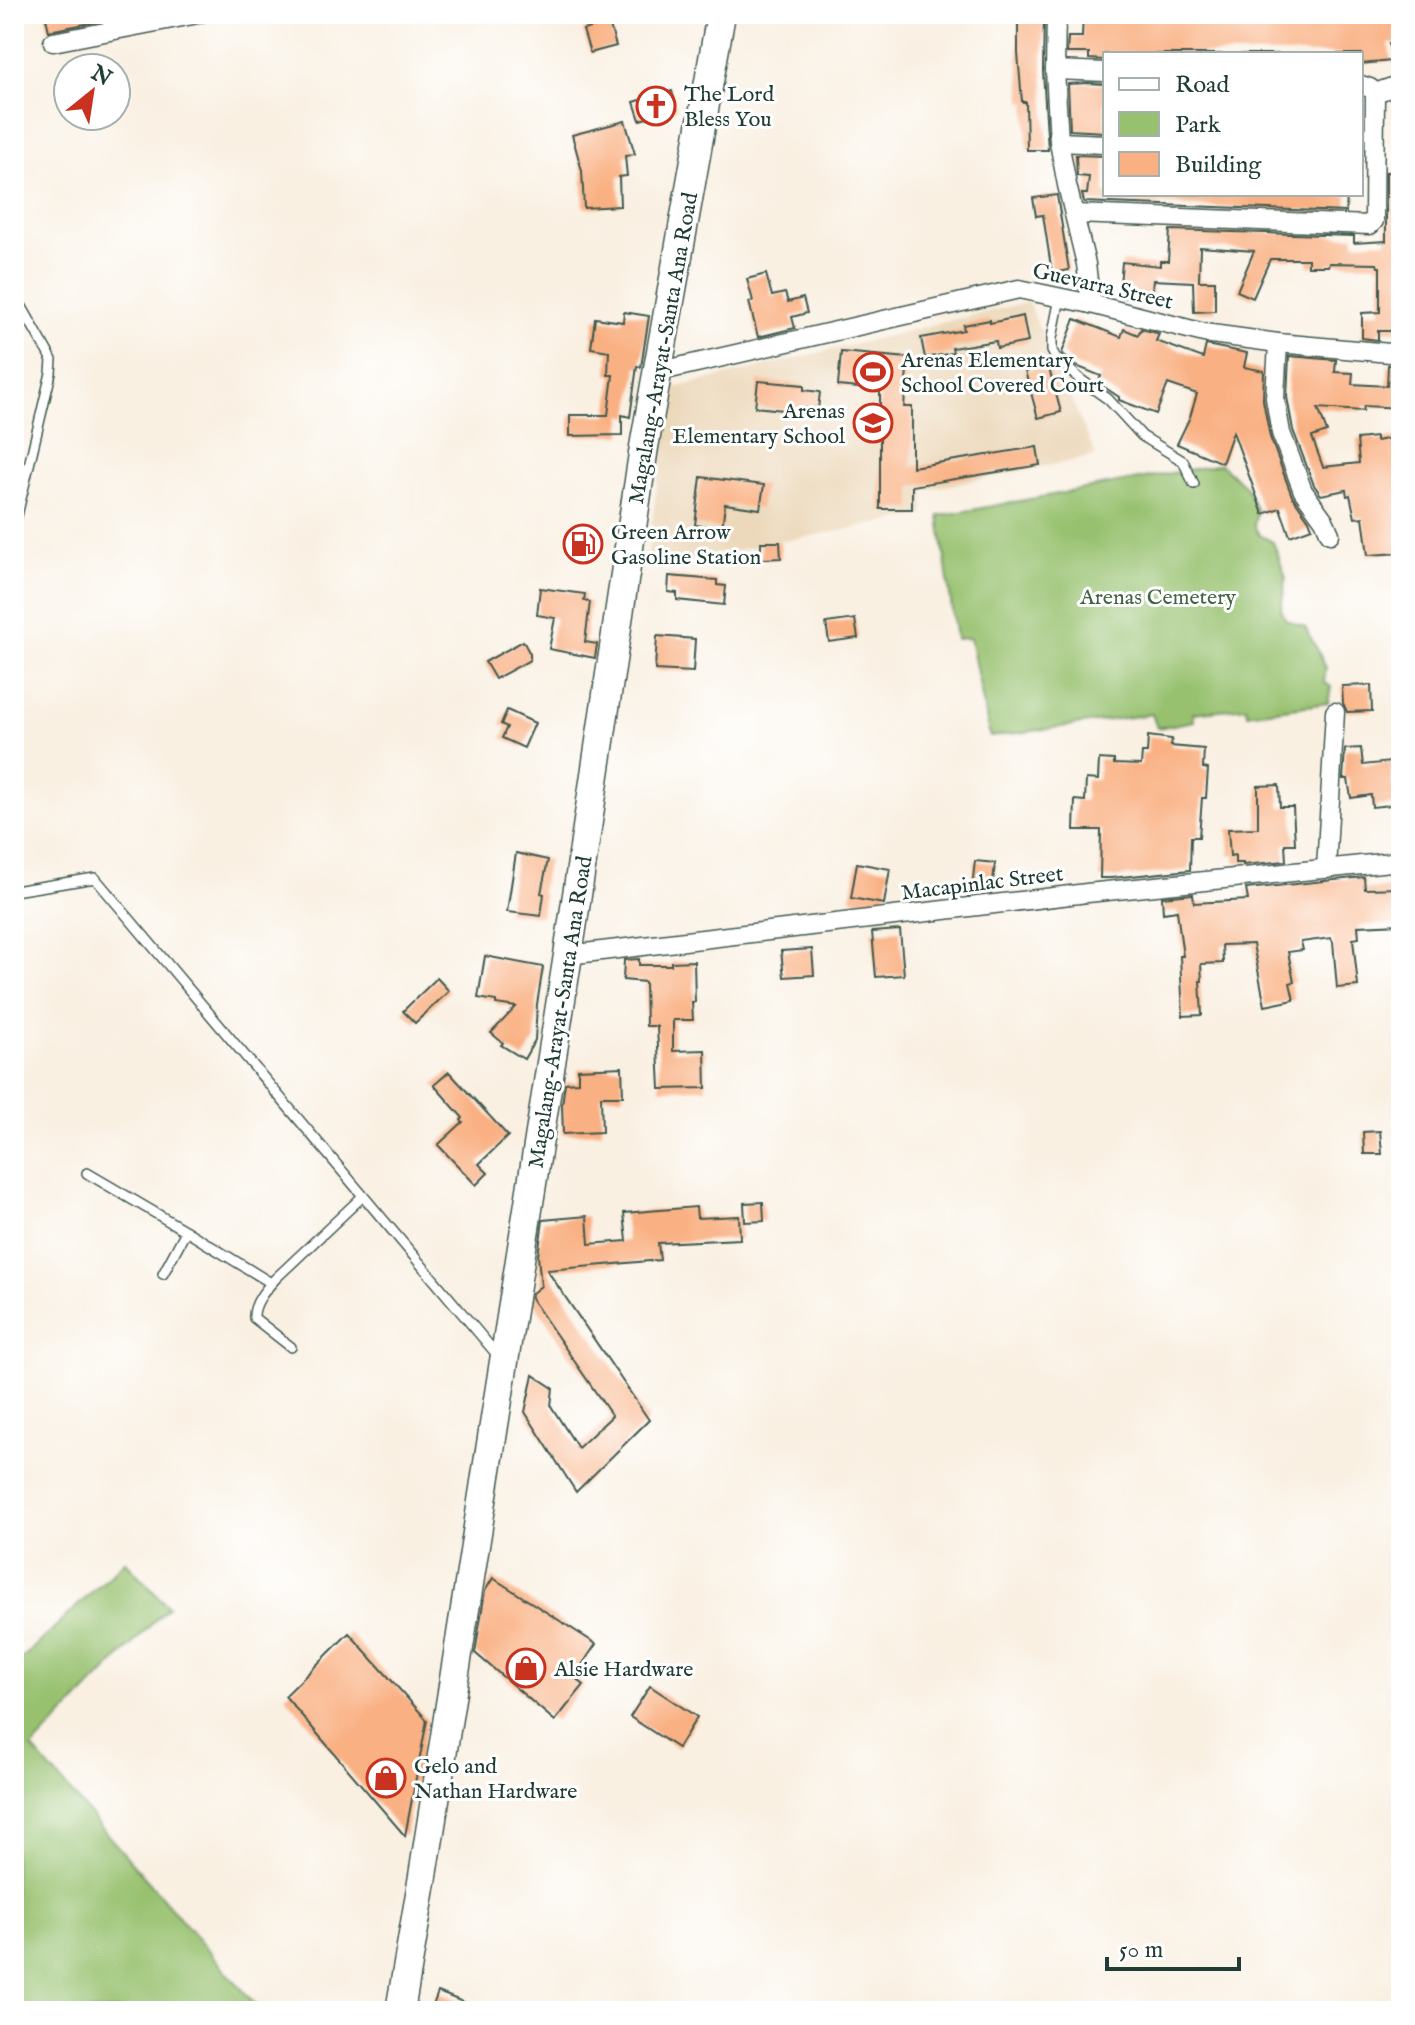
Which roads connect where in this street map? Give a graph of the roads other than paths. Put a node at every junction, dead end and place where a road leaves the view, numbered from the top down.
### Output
1 (198, 14) edge
2 (721, 14) edge
3 (1056, 14) edge
4 (53, 42) dead end
5 (1055, 70) junction
6 (1103, 72) edge
7 (1401, 84) edge
8 (1368, 89) edge
9 (1059, 142) junction
10 (1103, 144) edge
11 (1367, 157) edge
12 (1075, 214) junction
13 (14, 293) edge
14 (1060, 298) junction
15 (1091, 304) junction
16 (1278, 343) junction
17 (1401, 354) edge
18 (657, 372) junction
19 (1194, 484) dead end
20 (14, 528) edge
21 (1330, 534) dead end
22 (1335, 712) dead end
23 (1401, 861) edge
24 (1326, 869) junction
25 (14, 891) edge
26 (568, 955) junction
27 (87, 1173) dead end
28 (363, 1196) junction
29 (186, 1231) junction
30 (163, 1274) dead end
31 (271, 1283) junction
32 (291, 1347) dead end
33 (504, 1363) junction
34 (400, 2011) edge

1 - 4 street
2 - 18 main road, Magalang-Arayat-Santa Ana Road
3 - 5 street
5 - 6 street
5 - 9 street
7 - 8 street
8 - 11 street
9 - 10 street
9 - 12 street
11 - 12 street
12 - 15 street
13 - 20 lane
14 - 15 street, Guevarra Street
14 - 18 street, Guevarra Street
14 - 19 lane
15 - 16 street, Guevarra Street
16 - 17 street, Guevarra Street
16 - 21 street
18 - 26 main road, Magalang-Arayat-Santa Ana Road
22 - 24 street
23 - 24 street, Macapinlac Street
24 - 26 street, Macapinlac Street
25 - 28 lane
26 - 33 main road, Magalang-Arayat-Santa Ana Road
27 - 29 lane
28 - 31 lane
28 - 33 lane
29 - 30 lane
29 - 31 lane
31 - 32 lane
33 - 34 main road, Magalang-Arayat-Santa Ana Road

